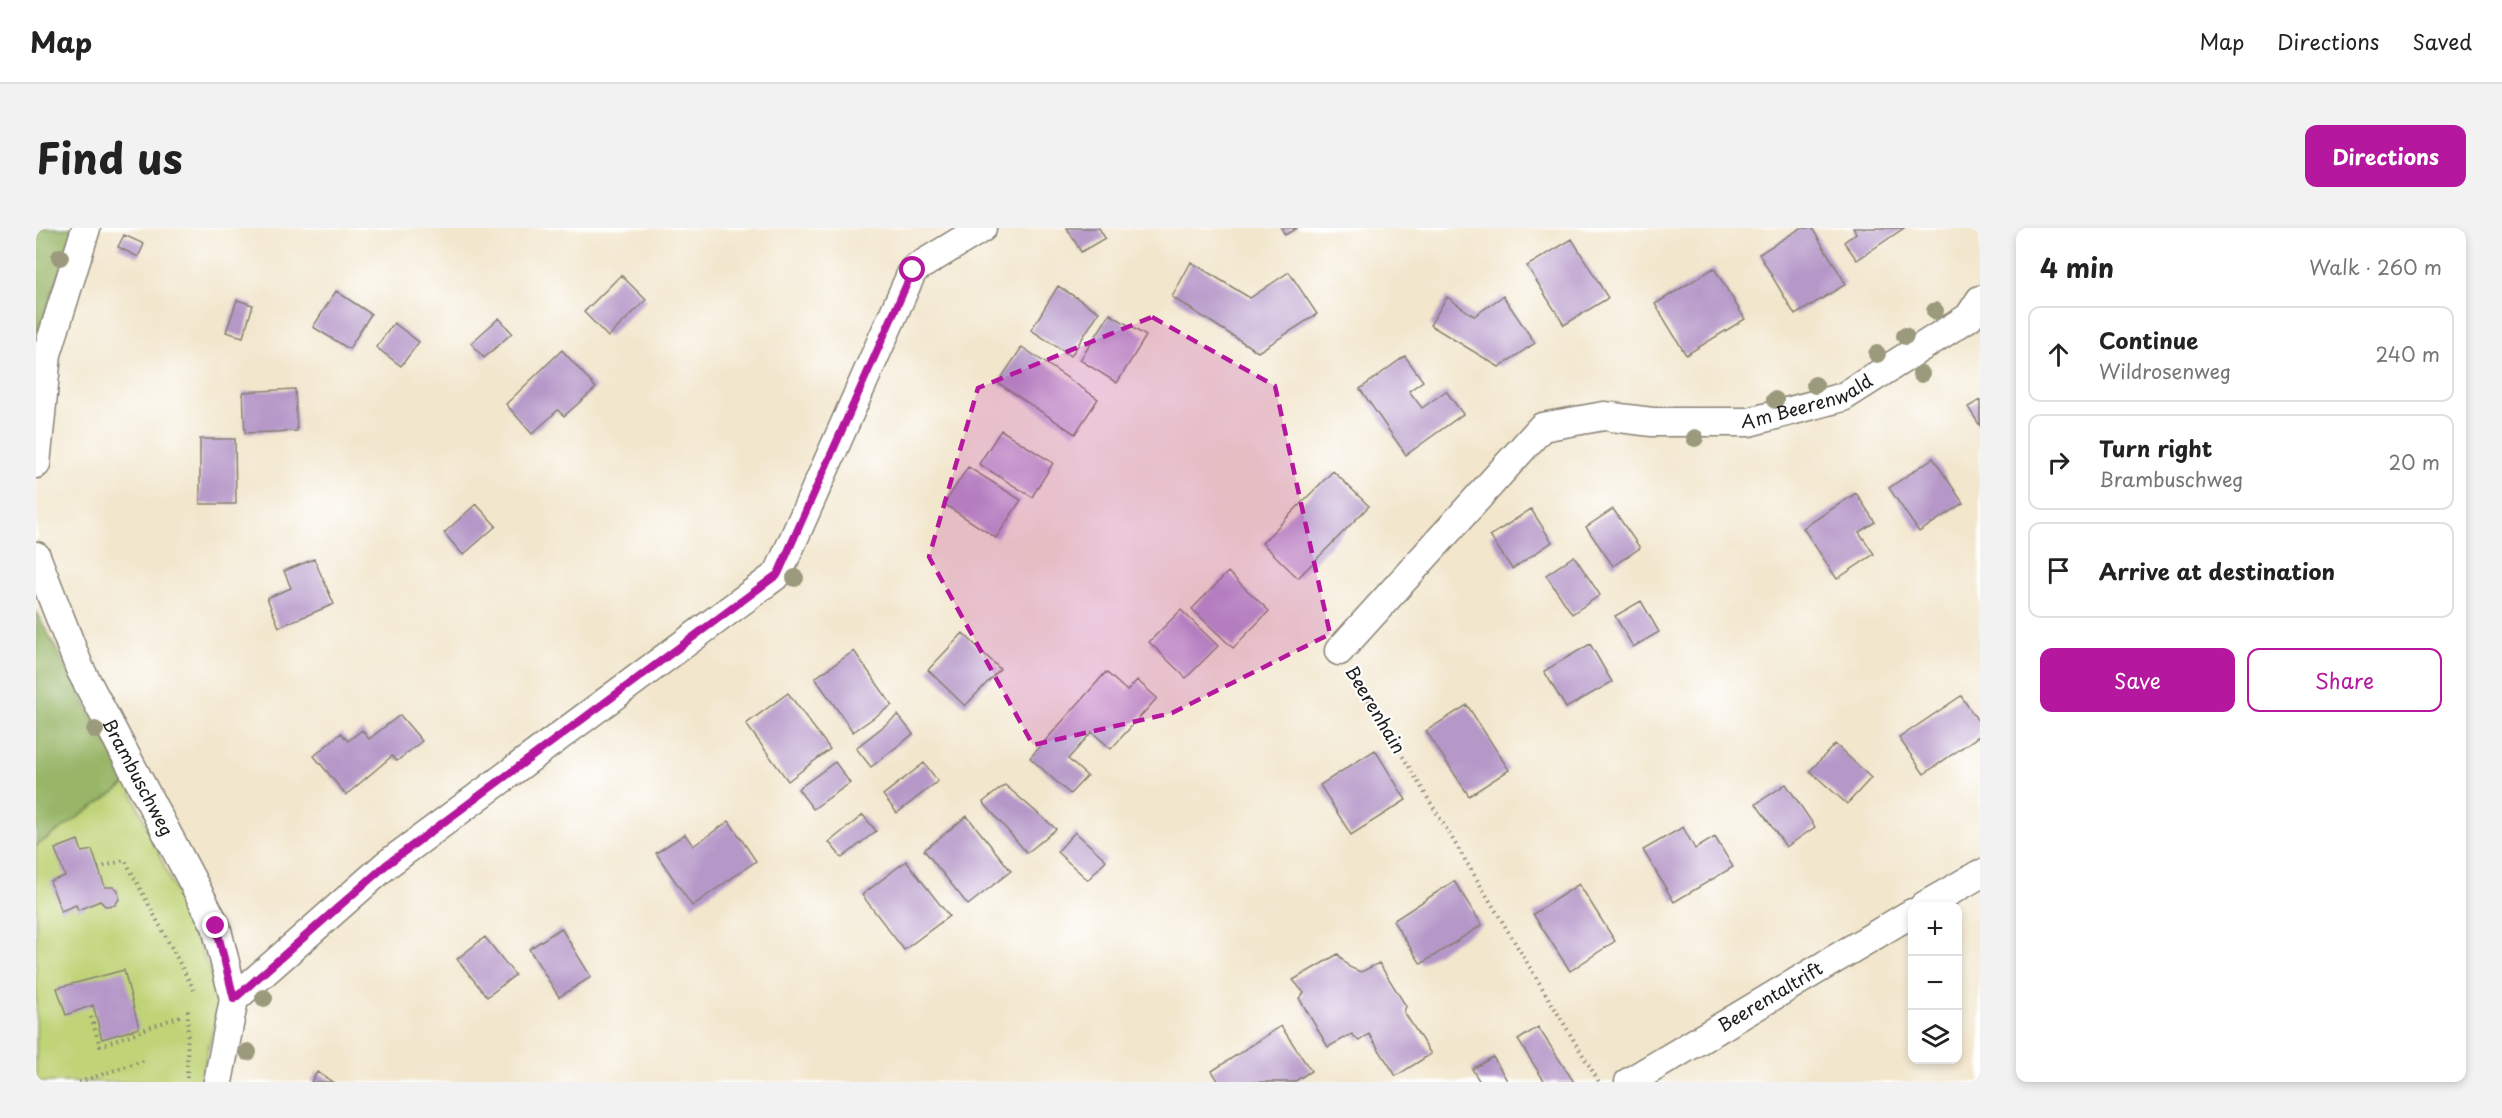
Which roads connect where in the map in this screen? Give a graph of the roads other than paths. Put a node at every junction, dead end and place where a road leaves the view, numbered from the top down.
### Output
1 (86, 228) edge
2 (981, 228) edge
3 (1980, 300) edge
4 (1604, 416) joint
5 (36, 464) edge
6 (36, 556) edge
7 (1339, 651) road end
8 (1980, 874) edge
9 (1931, 902) edge
10 (1908, 915) edge
11 (234, 999) junction
12 (218, 1082) edge
13 (1629, 1082) edge

1 - 5 street
2 - 11 street
3 - 4 street, Am Beerenwald
4 - 7 street, Beerenhain
6 - 11 street, Brambuschweg
8 - 9 street
10 - 13 street, Beerentaltrift
11 - 12 street

